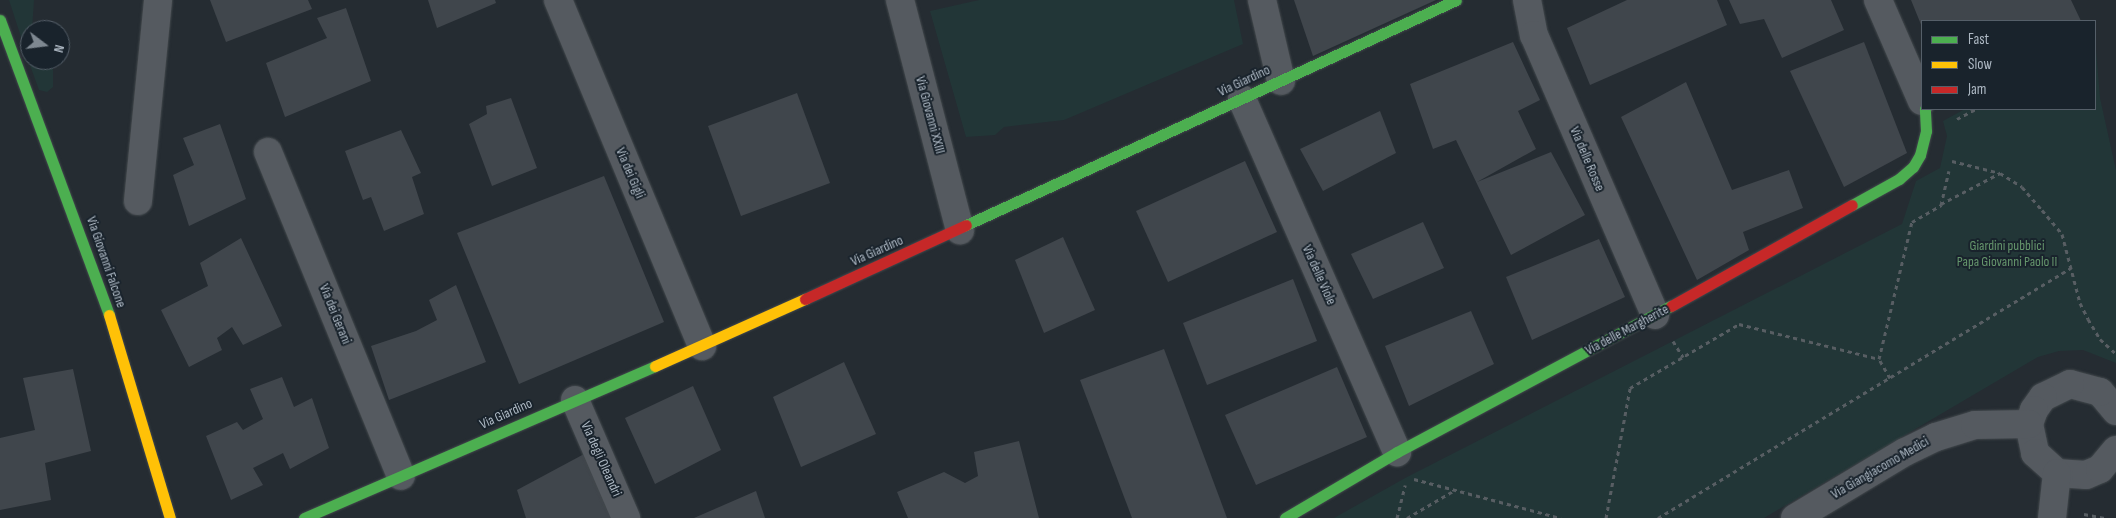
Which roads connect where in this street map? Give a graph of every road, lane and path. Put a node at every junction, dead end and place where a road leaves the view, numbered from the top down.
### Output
1 (158, 0) edge
2 (558, 0) edge
3 (900, 0) edge
4 (1262, 0) edge
5 (1456, 0) edge
6 (1527, 0) edge
7 (1878, 0) edge
8 (0, 20) edge
9 (1281, 81) junction
10 (1242, 99) junction
11 (1921, 100) edge
12 (1925, 110) edge
13 (268, 152) dead end
14 (2000, 173) junction
15 (138, 201) dead end
16 (1941, 205) junction
17 (960, 230) junction
18 (2071, 268) junction
19 (1655, 315) junction
20 (702, 346) junction
21 (2116, 354) edge
22 (1879, 359) junction
23 (1890, 378) junction
24 (575, 400) junction
25 (2116, 411) edge
26 (2029, 424) junction
27 (1396, 452) junction
28 (2114, 458) edge
29 (2057, 473) junction
30 (401, 476) junction
31 (1456, 490) junction
32 (170, 518) edge
33 (304, 518) edge
34 (626, 518) edge
35 (1285, 518) edge
36 (1397, 518) edge
37 (1407, 518) edge
38 (1560, 518) edge
39 (1606, 518) edge
40 (1658, 518) edge
41 (1795, 518) edge
42 (2052, 518) edge

1 - 15 street
2 - 20 street, Via dei Gigli
3 - 17 street, Via Giovanni XXIII
4 - 9 street
5 - 9 street, Via Giardino
6 - 19 street, Via delle Rosse
7 - 11 street
8 - 32 street, Via Giovanni Falcone
9 - 10 street, Via Giardino
10 - 17 street, Via Giardino
10 - 27 street, Via delle Viole
12 - 19 street, Via delle Margherite
13 - 30 street, Via dei Gerani
14 - 16 path
14 - 16 path
14 - 18 path
16 - 22 path
17 - 20 street, Via Giardino
18 - 21 path
18 - 23 path
19 - 27 street, Via delle Margherite
20 - 24 street, Via Giardino
22 - 23 path
22 - 39 path
23 - 40 path
24 - 30 street, Via Giardino
24 - 34 street, Via degli Oleandri
25 - 26 street
26 - 29 street
26 - 41 street, Via Giangiacomo Medici
27 - 35 street, Via delle Margherite
28 - 29 street
29 - 42 street
30 - 33 street, Via Giardino
31 - 36 path
31 - 37 path
31 - 38 path

